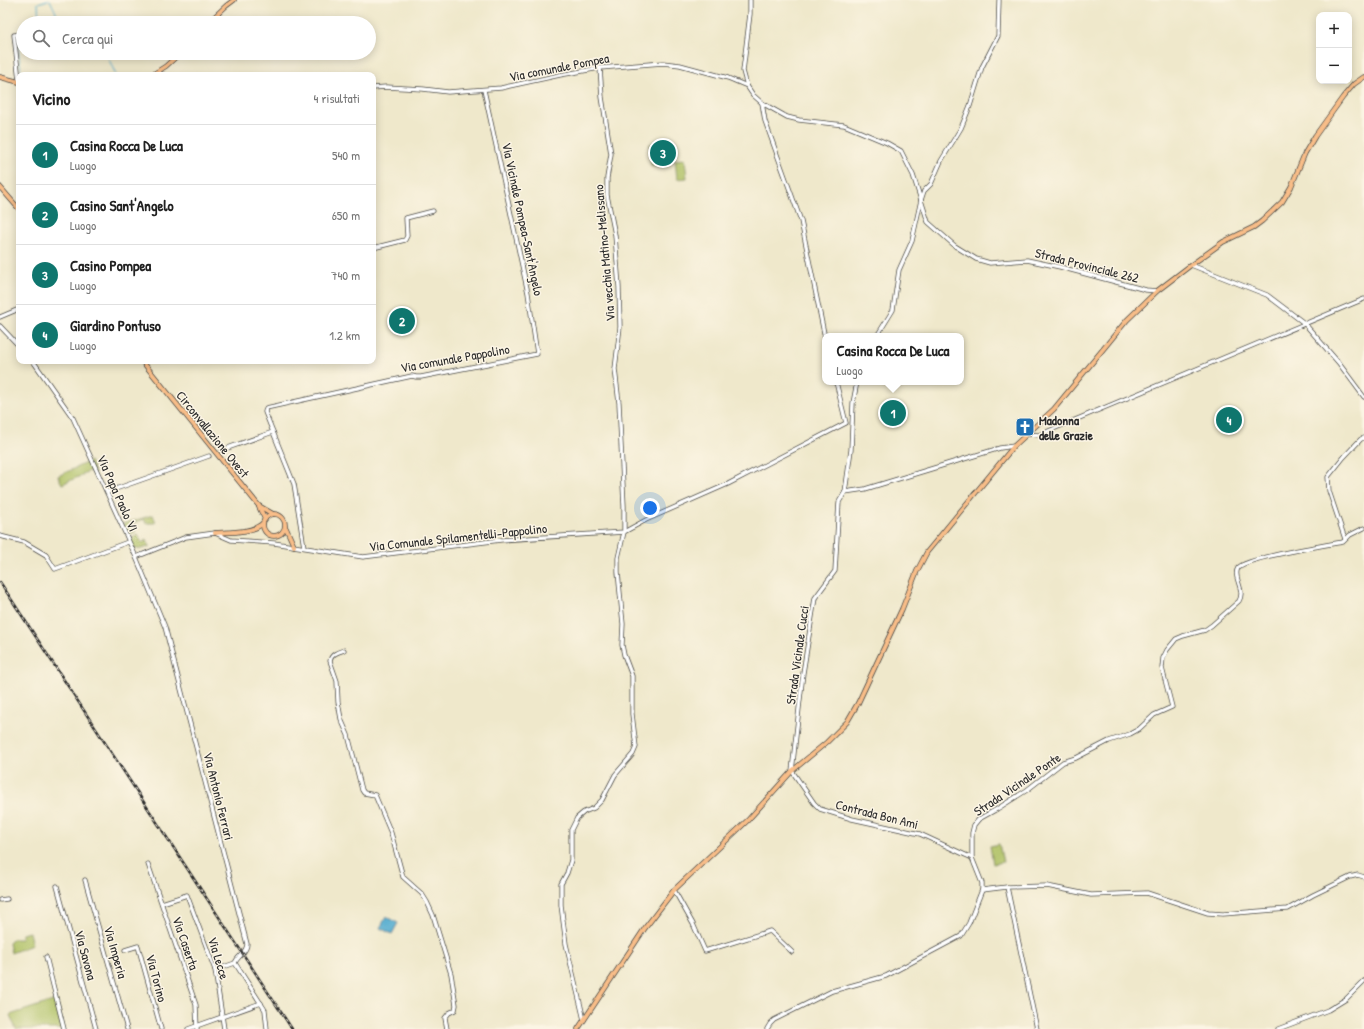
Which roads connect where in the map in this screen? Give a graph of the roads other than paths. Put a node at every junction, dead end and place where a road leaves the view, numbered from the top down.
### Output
1 (234, 0) edge
2 (750, 0) edge
3 (999, 0) edge
4 (215, 16) edge
5 (16, 35) edge
6 (16, 53) edge
7 (17, 60) edge
8 (172, 60) edge
9 (600, 68) junction
10 (18, 72) edge
11 (158, 72) edge
12 (0, 77) edge
13 (1364, 77) edge
14 (16, 80) edge
15 (746, 86) junction
16 (376, 88) edge
17 (484, 90) junction
18 (762, 103) junction
19 (0, 187) edge
20 (921, 200) junction
21 (16, 206) edge
22 (433, 211) dead end
23 (376, 247) edge
24 (1191, 265) junction
25 (1157, 291) junction
26 (1364, 299) edge
27 (16, 310) edge
28 (0, 317) edge
29 (1304, 323) junction
30 (0, 326) edge
31 (824, 333) edge
32 (879, 333) edge
33 (16, 343) edge
34 (537, 354) joint
35 (35, 364) edge
36 (144, 364) edge
37 (837, 385) edge
38 (856, 385) edge
39 (1364, 397) edge
40 (273, 432) junction
41 (1027, 434) junction
42 (1364, 438) edge
43 (1014, 446) junction
44 (222, 450) dead end
45 (209, 456) dead end
46 (106, 492) junction
47 (845, 492) junction
48 (259, 506) junction
49 (273, 514) junction
50 (264, 521) junction
51 (286, 528) junction
52 (1364, 528) edge
53 (251, 529) junction
54 (265, 531) junction
55 (624, 532) junction
56 (215, 533) junction
57 (281, 534) junction
58 (0, 536) edge
59 (291, 539) junction
60 (1345, 539) junction
61 (128, 542) junction
62 (294, 546) junction
63 (304, 547) junction
64 (136, 557) junction
65 (169, 642) joint
66 (344, 650) dead end
67 (792, 771) junction
68 (972, 858) junction
69 (148, 864) dead end
70 (1364, 872) edge
71 (1358, 875) junction
72 (1364, 877) edge
73 (85, 880) dead end
74 (57, 886) dead end
75 (1007, 887) junction
76 (674, 890) junction
77 (982, 890) junction
78 (7, 899) dead end
79 (0, 900) edge
80 (162, 903) junction
81 (125, 950) dead end
82 (792, 952) dead end
83 (46, 957) dead end
84 (235, 963) junction
85 (215, 970) junction
86 (1364, 981) edge
87 (260, 1003) junction
88 (223, 1017) junction
89 (584, 1020) junction
90 (196, 1028) edge
91 (64, 1029) edge
92 (96, 1029) edge
93 (128, 1029) edge
94 (161, 1029) edge
95 (188, 1029) edge
96 (224, 1029) edge
97 (267, 1029) edge
98 (447, 1029) edge
99 (578, 1029) edge
100 (767, 1029) edge
101 (1037, 1029) edge
102 (1278, 1029) edge

1 - 4 main road
2 - 15 street
3 - 20 street
5 - 6 street
7 - 10 street
8 - 11 main road
9 - 15 street, Via comunale Pompea
9 - 17 street, Via comunale Pompea
9 - 55 street, Via vecchia Matino-Melissano
12 - 14 main road
13 - 24 main road
15 - 18 street, Strada Provinciale 262
16 - 17 street, Via comunale Pompea
17 - 34 street, Via Vicinale Pompea-Sant'Angelo
18 - 20 street, Strada Provinciale 262
18 - 31 street
19 - 21 main road
20 - 25 street, Strada Provinciale 262
20 - 32 street
22 - 23 street
24 - 25 main road
24 - 29 street
25 - 41 main road
26 - 29 street
27 - 28 street
29 - 39 street
29 - 41 street
30 - 33 street
34 - 40 street, Via comunale Pappolino
35 - 46 street, Via Papa Paolo VI
36 - 48 main road, Circonvallazione Ovest
37 - 55 street
38 - 47 street, Strada Vicinale Cucci
40 - 44 street
40 - 63 street
41 - 43 main road
42 - 60 street
43 - 47 street
43 - 67 main road
45 - 46 street
46 - 61 street, Via Papa Paolo VI
47 - 67 street, Strada Vicinale Cucci
48 - 49 main road, Circonvallazione Ovest
48 - 50 main road
49 - 50 main road
49 - 51 main road
50 - 53 main road
50 - 54 main road
51 - 57 main road
51 - 59 main road
52 - 60 street, Strada Vicinale Ponte
53 - 54 main road
53 - 56 main road
54 - 57 main road
55 - 63 street, Via Comunale Spilamentelli-Pappolino
55 - 89 street
56 - 62 street
56 - 64 street
57 - 59 main road
58 - 61 street
59 - 62 main road
60 - 68 street, Strada Vicinale Ponte
61 - 64 street, Via Papa Paolo VI
62 - 63 street, Via Comunale Spilamentelli-Pappolino
64 - 65 street, Via Papa Paolo VI
65 - 84 street, Via Antonio Ferrari
66 - 98 street
67 - 68 street, Contrada Bon Ami
67 - 76 main road
68 - 77 street, Strada Vicinale Ponte
69 - 80 street, Via Caserta
70 - 71 street
71 - 72 street
71 - 75 street
73 - 93 street, Via Imperia
74 - 92 street, Via Savona
75 - 77 street
75 - 101 street
76 - 82 street
76 - 89 main road
77 - 100 street
78 - 79 street
80 - 85 street, Via Lecce
80 - 90 street, Via Caserta
81 - 94 street, Via Torino
83 - 91 street
84 - 85 street
84 - 87 street
85 - 88 street, Via Lecce
86 - 102 street
87 - 88 street
87 - 97 street
88 - 90 street
88 - 96 street, Via Lecce
89 - 99 main road
90 - 95 street

